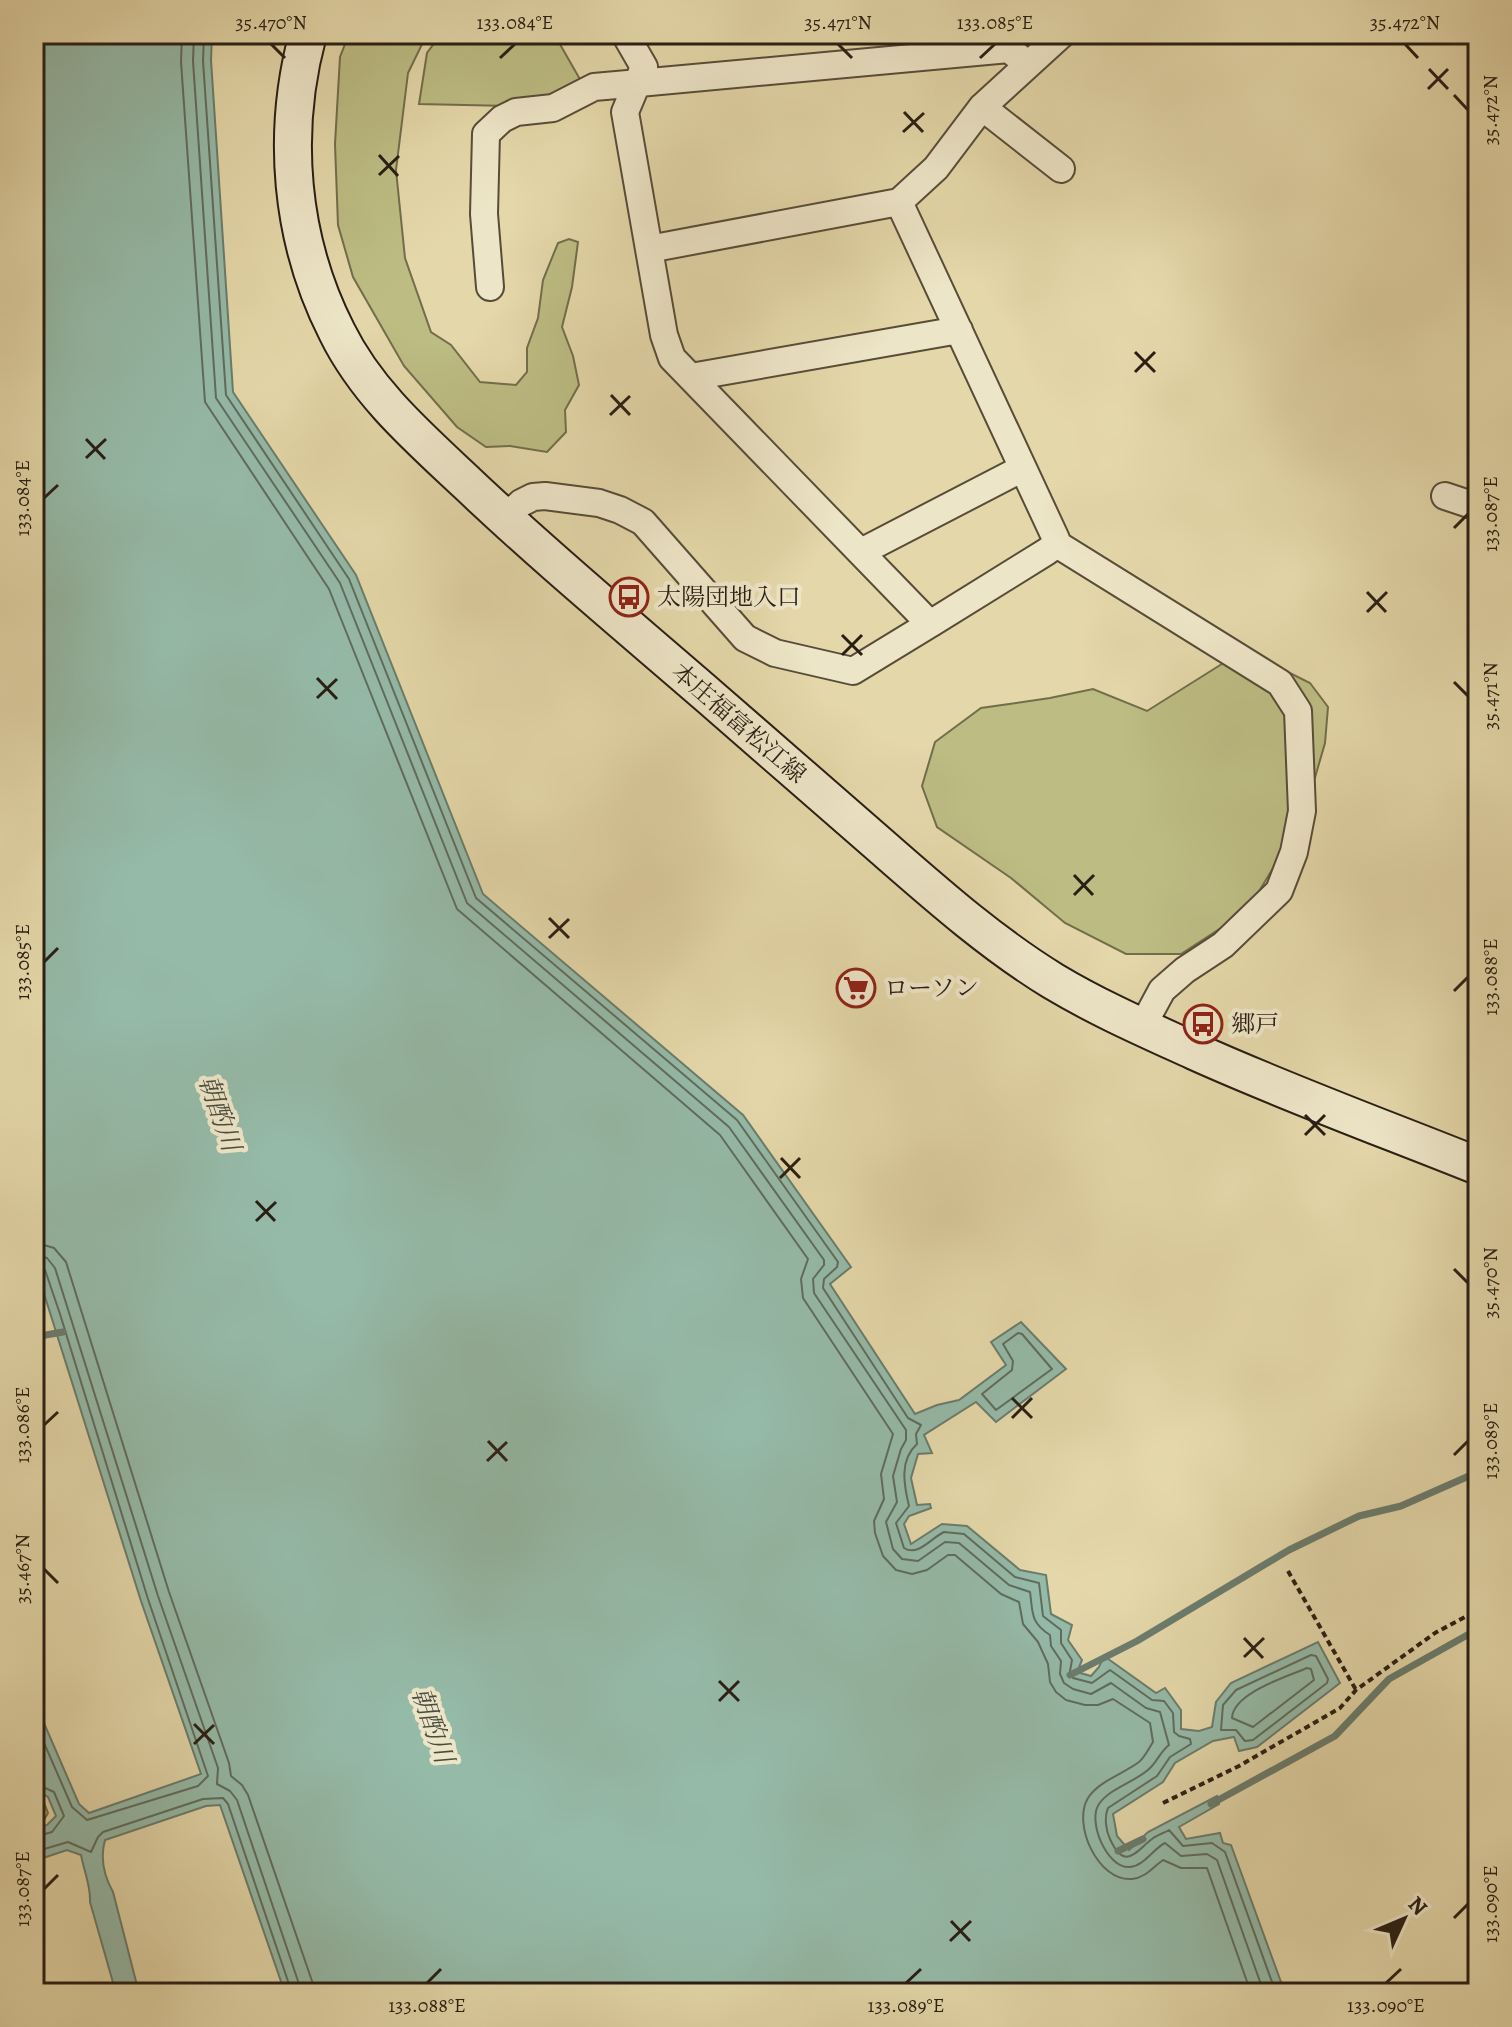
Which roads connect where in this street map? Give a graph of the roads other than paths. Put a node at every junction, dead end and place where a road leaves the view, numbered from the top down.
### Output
1 (308, 34) edge
2 (625, 34) edge
3 (1062, 34) edge
4 (1027, 64) junction
5 (639, 83) junction
6 (982, 107) junction
7 (1061, 169) dead end
8 (899, 202) junction
9 (649, 249) junction
10 (490, 287) dead end
11 (959, 330) junction
12 (691, 377) junction
13 (1023, 468) junction
14 (1445, 496) dead end
15 (1478, 507) edge
16 (504, 518) junction
17 (1055, 543) junction
18 (861, 552) junction
19 (930, 624) junction
20 (1142, 1027) junction
21 (1478, 1166) edge

1 - 16 main road, 本庄福富松江線
2 - 5 street
3 - 4 street
4 - 5 street
4 - 6 street
5 - 9 street
5 - 10 street
6 - 7 street
6 - 8 street
8 - 9 street
8 - 11 street
9 - 12 street
11 - 12 street
11 - 13 street
12 - 18 street
13 - 17 street
13 - 18 street
14 - 15 street
16 - 19 street
16 - 20 main road, 本庄福富松江線
17 - 19 street
17 - 20 street
18 - 19 street
20 - 21 main road, 本庄福富松江線

